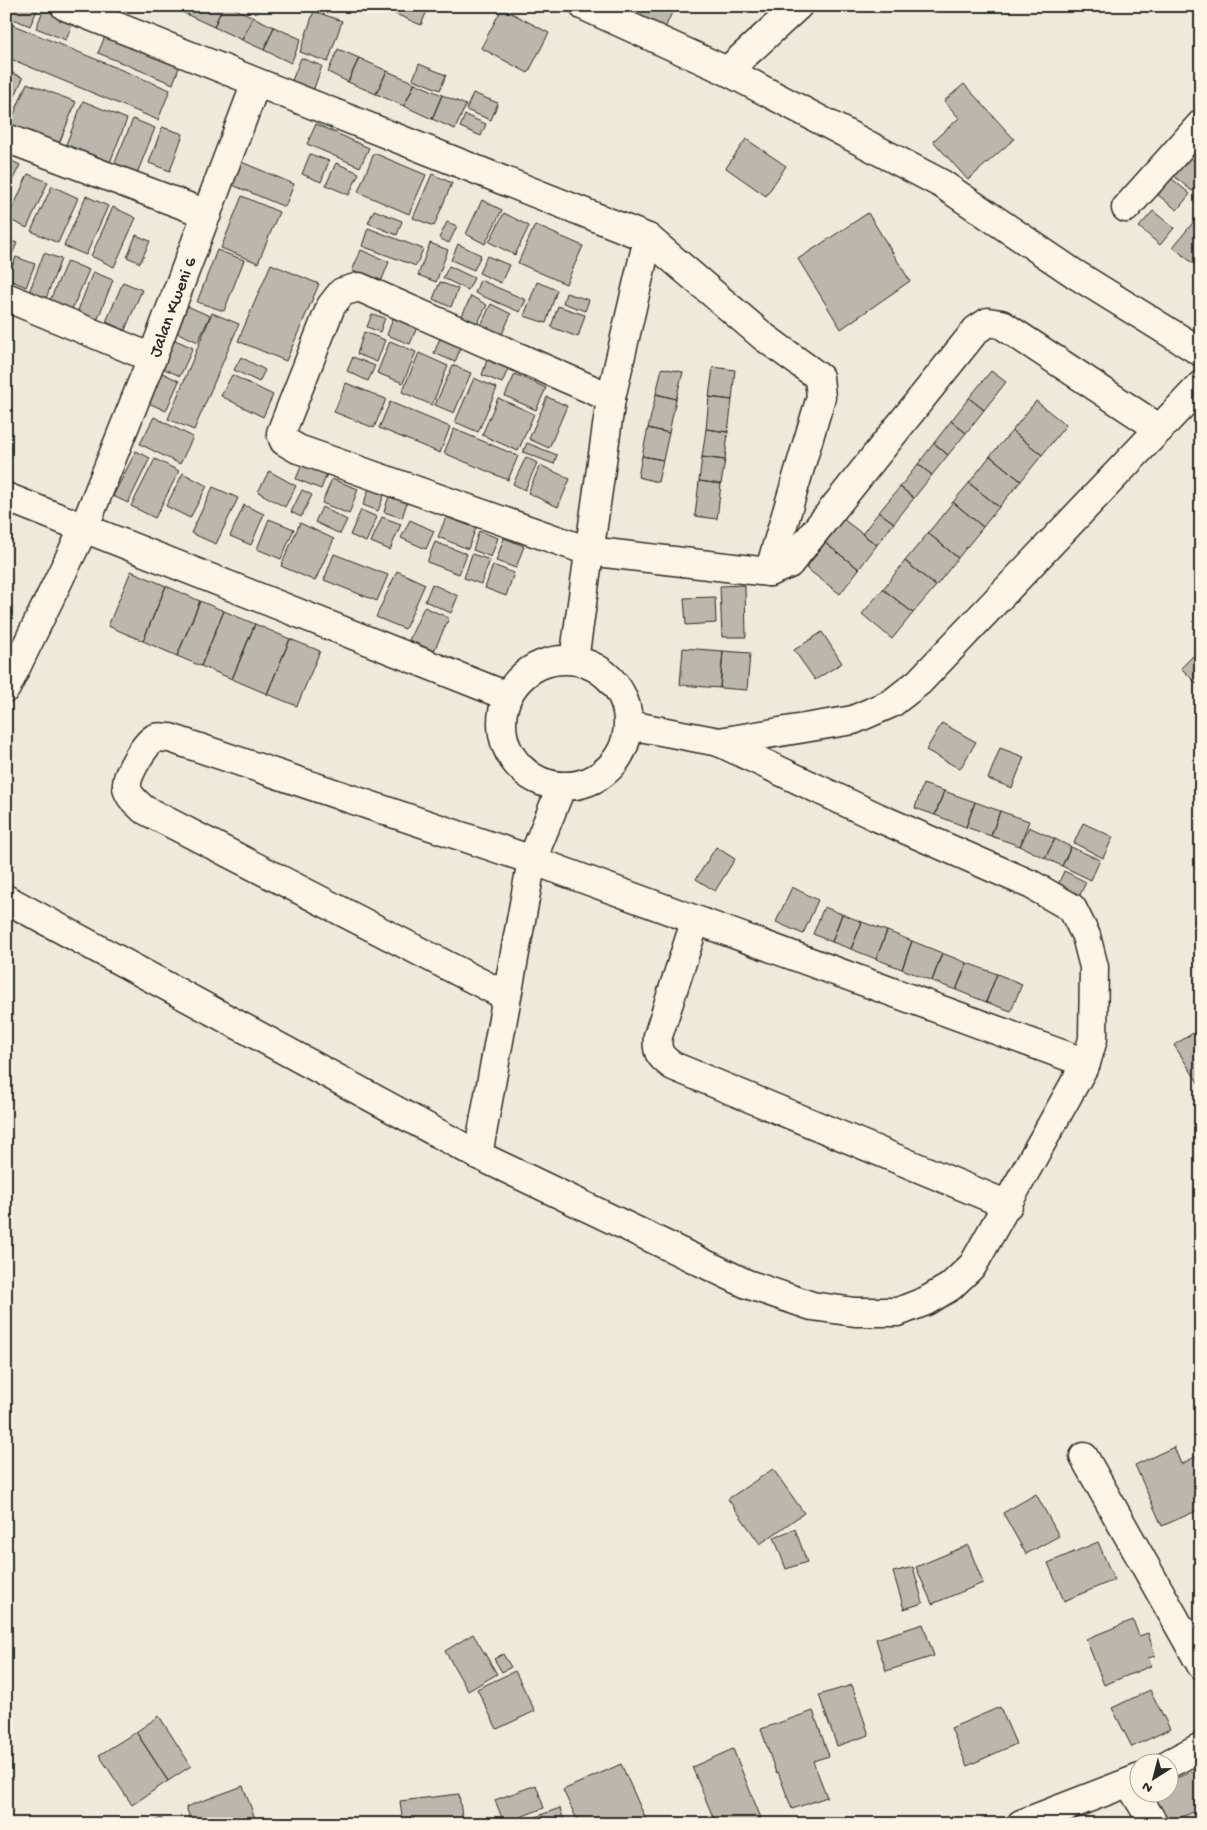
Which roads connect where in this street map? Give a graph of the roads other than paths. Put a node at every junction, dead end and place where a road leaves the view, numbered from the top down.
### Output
1 (65, 6) edge
2 (584, 6) edge
3 (798, 6) edge
4 (727, 71) junction
5 (256, 83) junction
6 (1201, 124) edge
7 (6, 138) edge
8 (1126, 208) dead end
9 (207, 214) junction
10 (648, 238) junction
11 (6, 297) edge
12 (1201, 352) edge
13 (152, 358) junction
14 (1201, 385) edge
15 (611, 398) junction
16 (1160, 429) junction
17 (6, 496) edge
18 (84, 528) junction
19 (588, 550) junction
20 (769, 572) junction
21 (574, 660) junction
22 (6, 688) edge
23 (507, 696) junction
24 (630, 725) junction
25 (719, 742) junction
26 (561, 788) junction
27 (532, 860) junction
28 (6, 899) edge
29 (695, 922) junction
30 (506, 996) junction
31 (1086, 1063) junction
32 (478, 1154) junction
33 (1008, 1205) junction
34 (1084, 1457) dead end
35 (1201, 1665) edge
36 (1201, 1747) edge
37 (1180, 1758) edge
38 (1130, 1782) edge
39 (1144, 1802) edge
40 (1021, 1824) edge
41 (1154, 1824) edge

1 - 5 street
2 - 4 street
3 - 4 street
4 - 12 street
5 - 9 street, Jalan Kweni 6
5 - 10 street
6 - 8 street
7 - 9 street
9 - 13 street, Jalan Kweni 6
10 - 15 street
10 - 20 street
11 - 13 street
13 - 18 street, Jalan Kweni 6
14 - 16 street
15 - 19 street
15 - 19 street
16 - 20 street
16 - 25 street
17 - 18 street
18 - 22 street, Jalan Kweni 6
18 - 23 street
19 - 20 street
19 - 21 street
21 - 23 street
21 - 24 street
23 - 26 street
24 - 25 street
24 - 26 street
25 - 31 street
26 - 27 street
27 - 29 street
27 - 30 street
27 - 30 street
28 - 32 street
29 - 31 street
29 - 33 street
30 - 32 street
31 - 33 street
32 - 33 street
34 - 35 street
36 - 37 street
38 - 40 street
39 - 41 street

